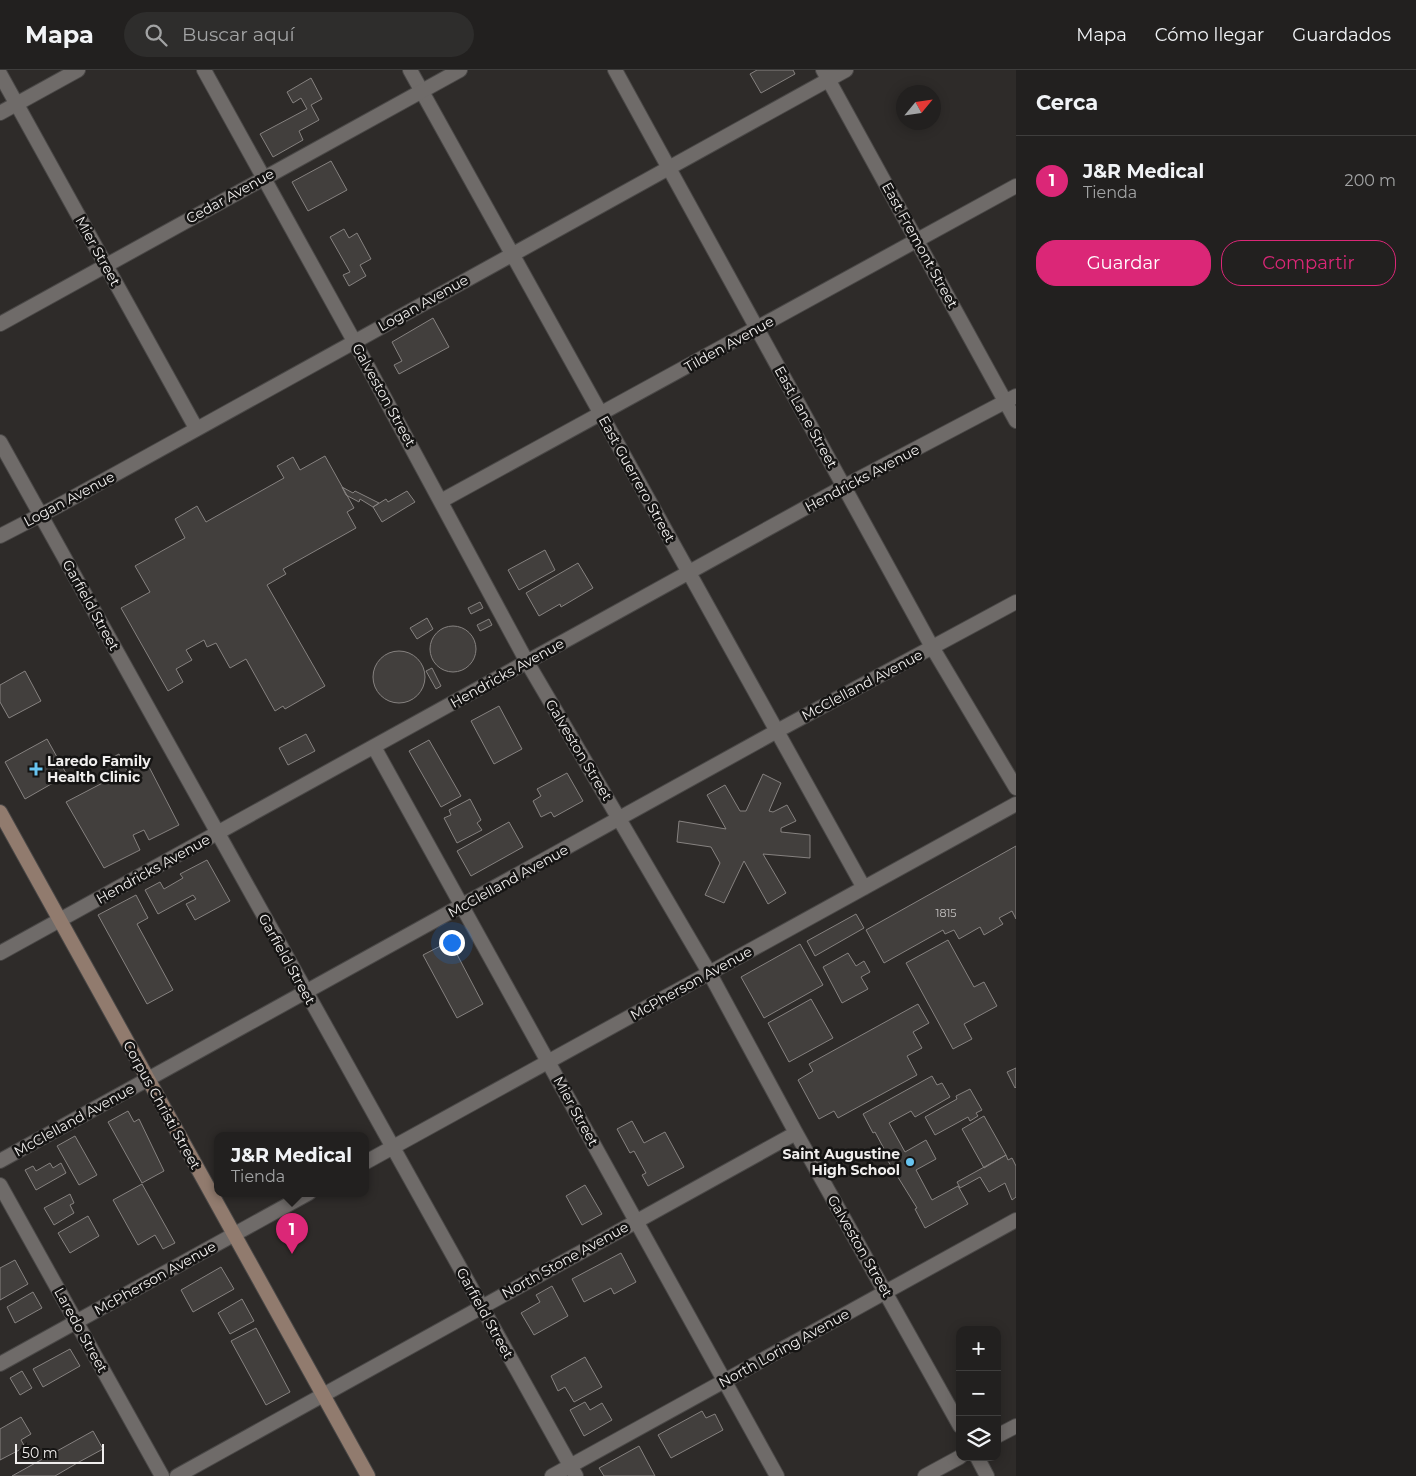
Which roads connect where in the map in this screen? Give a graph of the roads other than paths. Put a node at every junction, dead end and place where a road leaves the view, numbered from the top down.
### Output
1 (78, 70) edge
2 (204, 70) edge
3 (410, 70) edge
4 (460, 70) edge
5 (615, 70) edge
6 (846, 70) edge
7 (0, 74) edge
8 (826, 75) edge
9 (422, 91) junction
10 (16, 104) junction
11 (0, 113) edge
12 (668, 168) junction
13 (263, 178) junction
14 (1016, 186) edge
15 (917, 240) junction
16 (512, 254) junction
17 (106, 265) junction
18 (0, 324) edge
19 (757, 329) junction
20 (354, 341) junction
21 (1011, 398) edge
22 (601, 415) junction
23 (1016, 421) edge
24 (196, 428) junction
25 (0, 442) edge
26 (845, 486) junction
27 (441, 501) junction
28 (40, 514) junction
29 (0, 536) edge
30 (689, 572) junction
31 (1016, 602) edge
32 (932, 647) junction
33 (527, 662) junction
34 (777, 731) junction
35 (374, 747) junction
36 (1016, 788) edge
37 (1016, 804) edge
38 (0, 812) edge
39 (620, 819) junction
40 (218, 834) junction
41 (864, 888) junction
42 (462, 906) junction
43 (60, 920) junction
44 (0, 953) edge
45 (710, 974) junction
46 (306, 992) junction
47 (548, 1061) junction
48 (148, 1079) junction
49 (796, 1133) junction
50 (392, 1148) junction
51 (369, 1160) edge
52 (0, 1161) edge
53 (0, 1185) edge
54 (303, 1197) edge
55 (1016, 1220) edge
56 (636, 1221) junction
57 (234, 1234) junction
58 (886, 1291) junction
59 (482, 1306) junction
60 (76, 1321) junction
61 (0, 1364) edge
62 (725, 1381) junction
63 (323, 1395) junction
64 (956, 1419) edge
65 (1016, 1426) edge
66 (1001, 1434) edge
67 (956, 1459) edge
68 (979, 1461) edge
69 (573, 1471) edge
70 (162, 1476) edge
71 (178, 1476) edge
72 (368, 1476) edge
73 (552, 1476) edge
74 (777, 1476) edge
75 (925, 1476) edge
76 (987, 1476) edge

1 - 10 street
2 - 13 street, Galveston Street
3 - 9 street, East Guerrero Street
4 - 9 street, Cedar Avenue
5 - 12 street, East Lane Street
6 - 8 street, Logan Avenue
7 - 10 street, Mier Street
8 - 12 street, Logan Avenue
8 - 15 street, East Fremont Street
9 - 13 street, Cedar Avenue
9 - 16 street, East Guerrero Street
10 - 11 street
10 - 17 street, Mier Street
12 - 16 street, Logan Avenue
12 - 19 street, East Lane Street
13 - 17 street, Cedar Avenue
13 - 20 street, Galveston Street
14 - 15 street, Tilden Avenue
15 - 19 street, Tilden Avenue
15 - 21 street, East Fremont Street
16 - 20 street, Logan Avenue
16 - 22 street, East Guerrero Street
17 - 18 street, Cedar Avenue
17 - 24 street, Mier Street
19 - 22 street, Tilden Avenue
19 - 26 street, East Lane Street
20 - 24 street, Logan Avenue
20 - 27 street, Galveston Street
21 - 23 street, East Fremont Street
21 - 26 street, Hendricks Avenue
22 - 27 street, Tilden Avenue
22 - 30 street, East Guerrero Street
24 - 28 street, Logan Avenue
25 - 28 street, Garfield Street
26 - 30 street, Hendricks Avenue
26 - 32 street, East Lane Street
27 - 33 street, Galveston Street
28 - 29 street, Logan Avenue
28 - 40 street, Garfield Street
30 - 33 street, Hendricks Avenue
30 - 34 street, East Guerrero Street
31 - 32 street, McClelland Avenue
32 - 34 street, McClelland Avenue
32 - 36 street, East Lane Street
33 - 35 street, Hendricks Avenue
33 - 39 street, Galveston Street
34 - 39 street, McClelland Avenue
34 - 41 street, East Guerrero Street
35 - 40 street, Hendricks Avenue
35 - 42 street, Mier Street
37 - 41 street, McPherson Avenue
38 - 43 main road, Corpus Christi Street
39 - 42 street, McClelland Avenue
39 - 45 street, Galveston Street
40 - 43 street, Hendricks Avenue
40 - 46 street, Garfield Street
41 - 45 street, McPherson Avenue
42 - 46 street, McClelland Avenue
42 - 47 street, Mier Street
43 - 44 street, Hendricks Avenue
43 - 48 main road, Corpus Christi Street
45 - 47 street, McPherson Avenue
45 - 49 street, Galveston Street
46 - 48 street, McClelland Avenue
46 - 50 street, Garfield Street
47 - 50 street, McPherson Avenue
47 - 56 street, Mier Street
48 - 52 street, McClelland Avenue
48 - 57 main road, Corpus Christi Street
49 - 56 street, North Stone Avenue
49 - 58 street, Galveston Street
50 - 51 street, McPherson Avenue
50 - 59 street, Garfield Street
53 - 60 street, Laredo Street
54 - 57 street, McPherson Avenue
55 - 58 street, North Loring Avenue
56 - 59 street, North Stone Avenue
56 - 62 street, Mier Street
57 - 60 street, McPherson Avenue
57 - 63 main road, Corpus Christi Street
58 - 62 street, North Loring Avenue
58 - 64 street, Galveston Street
59 - 63 street, North Stone Avenue
59 - 69 street, Garfield Street
60 - 61 street, McPherson Avenue
60 - 70 street, Laredo Street
62 - 69 street, North Loring Avenue
62 - 74 street, Mier Street
63 - 71 street, North Stone Avenue
63 - 72 main road, Corpus Christi Street
65 - 66 street
67 - 75 street
68 - 76 street
69 - 73 street, North Loring Avenue

